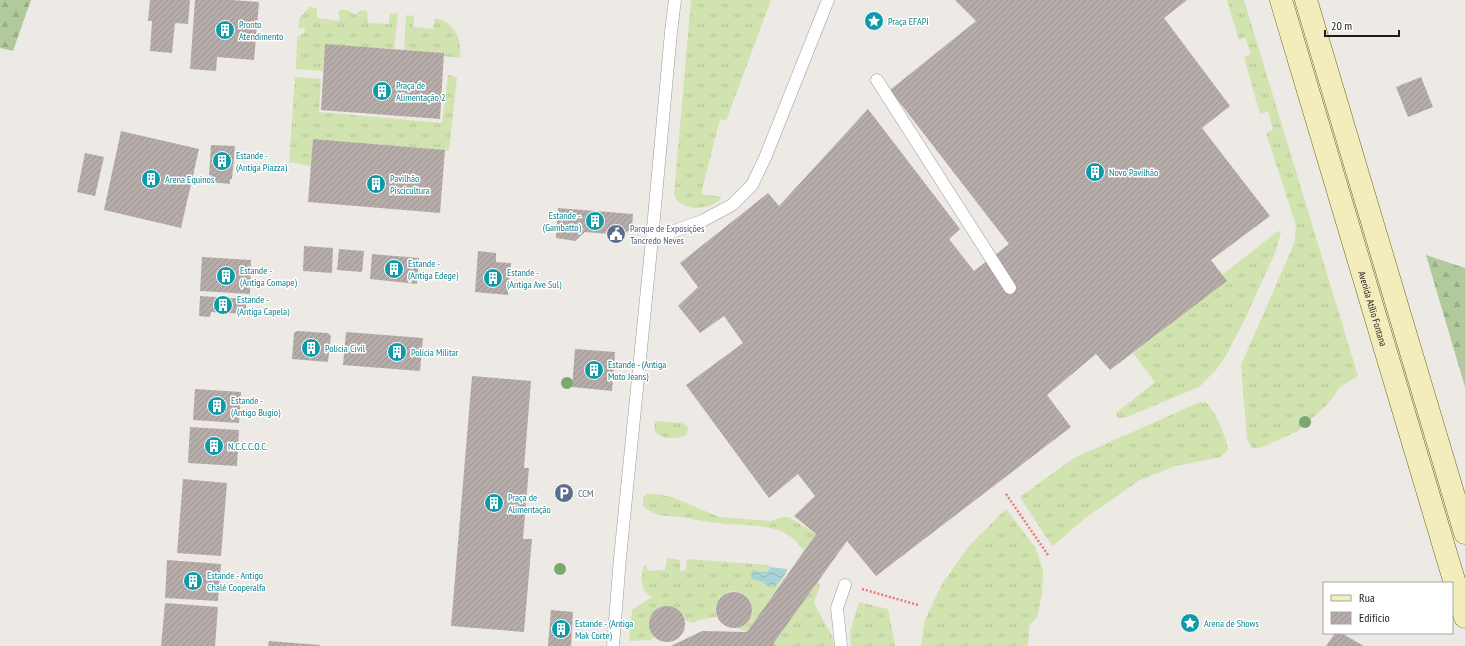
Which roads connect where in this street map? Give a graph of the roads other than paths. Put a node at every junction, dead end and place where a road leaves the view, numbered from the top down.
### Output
1 (675, 0) edge
2 (828, 0) edge
3 (1281, 0) edge
4 (1306, 0) edge
5 (877, 80) dead end
6 (652, 239) junction
7 (1010, 288) dead end
8 (1465, 533) edge
9 (845, 585) road end
10 (1465, 617) edge
11 (613, 646) edge
12 (841, 646) edge

1 - 6 lane
2 - 6 lane
3 - 10 main road, Avenida Atílio Fontana
4 - 8 main road
5 - 7 lane
6 - 11 lane
9 - 12 lane

